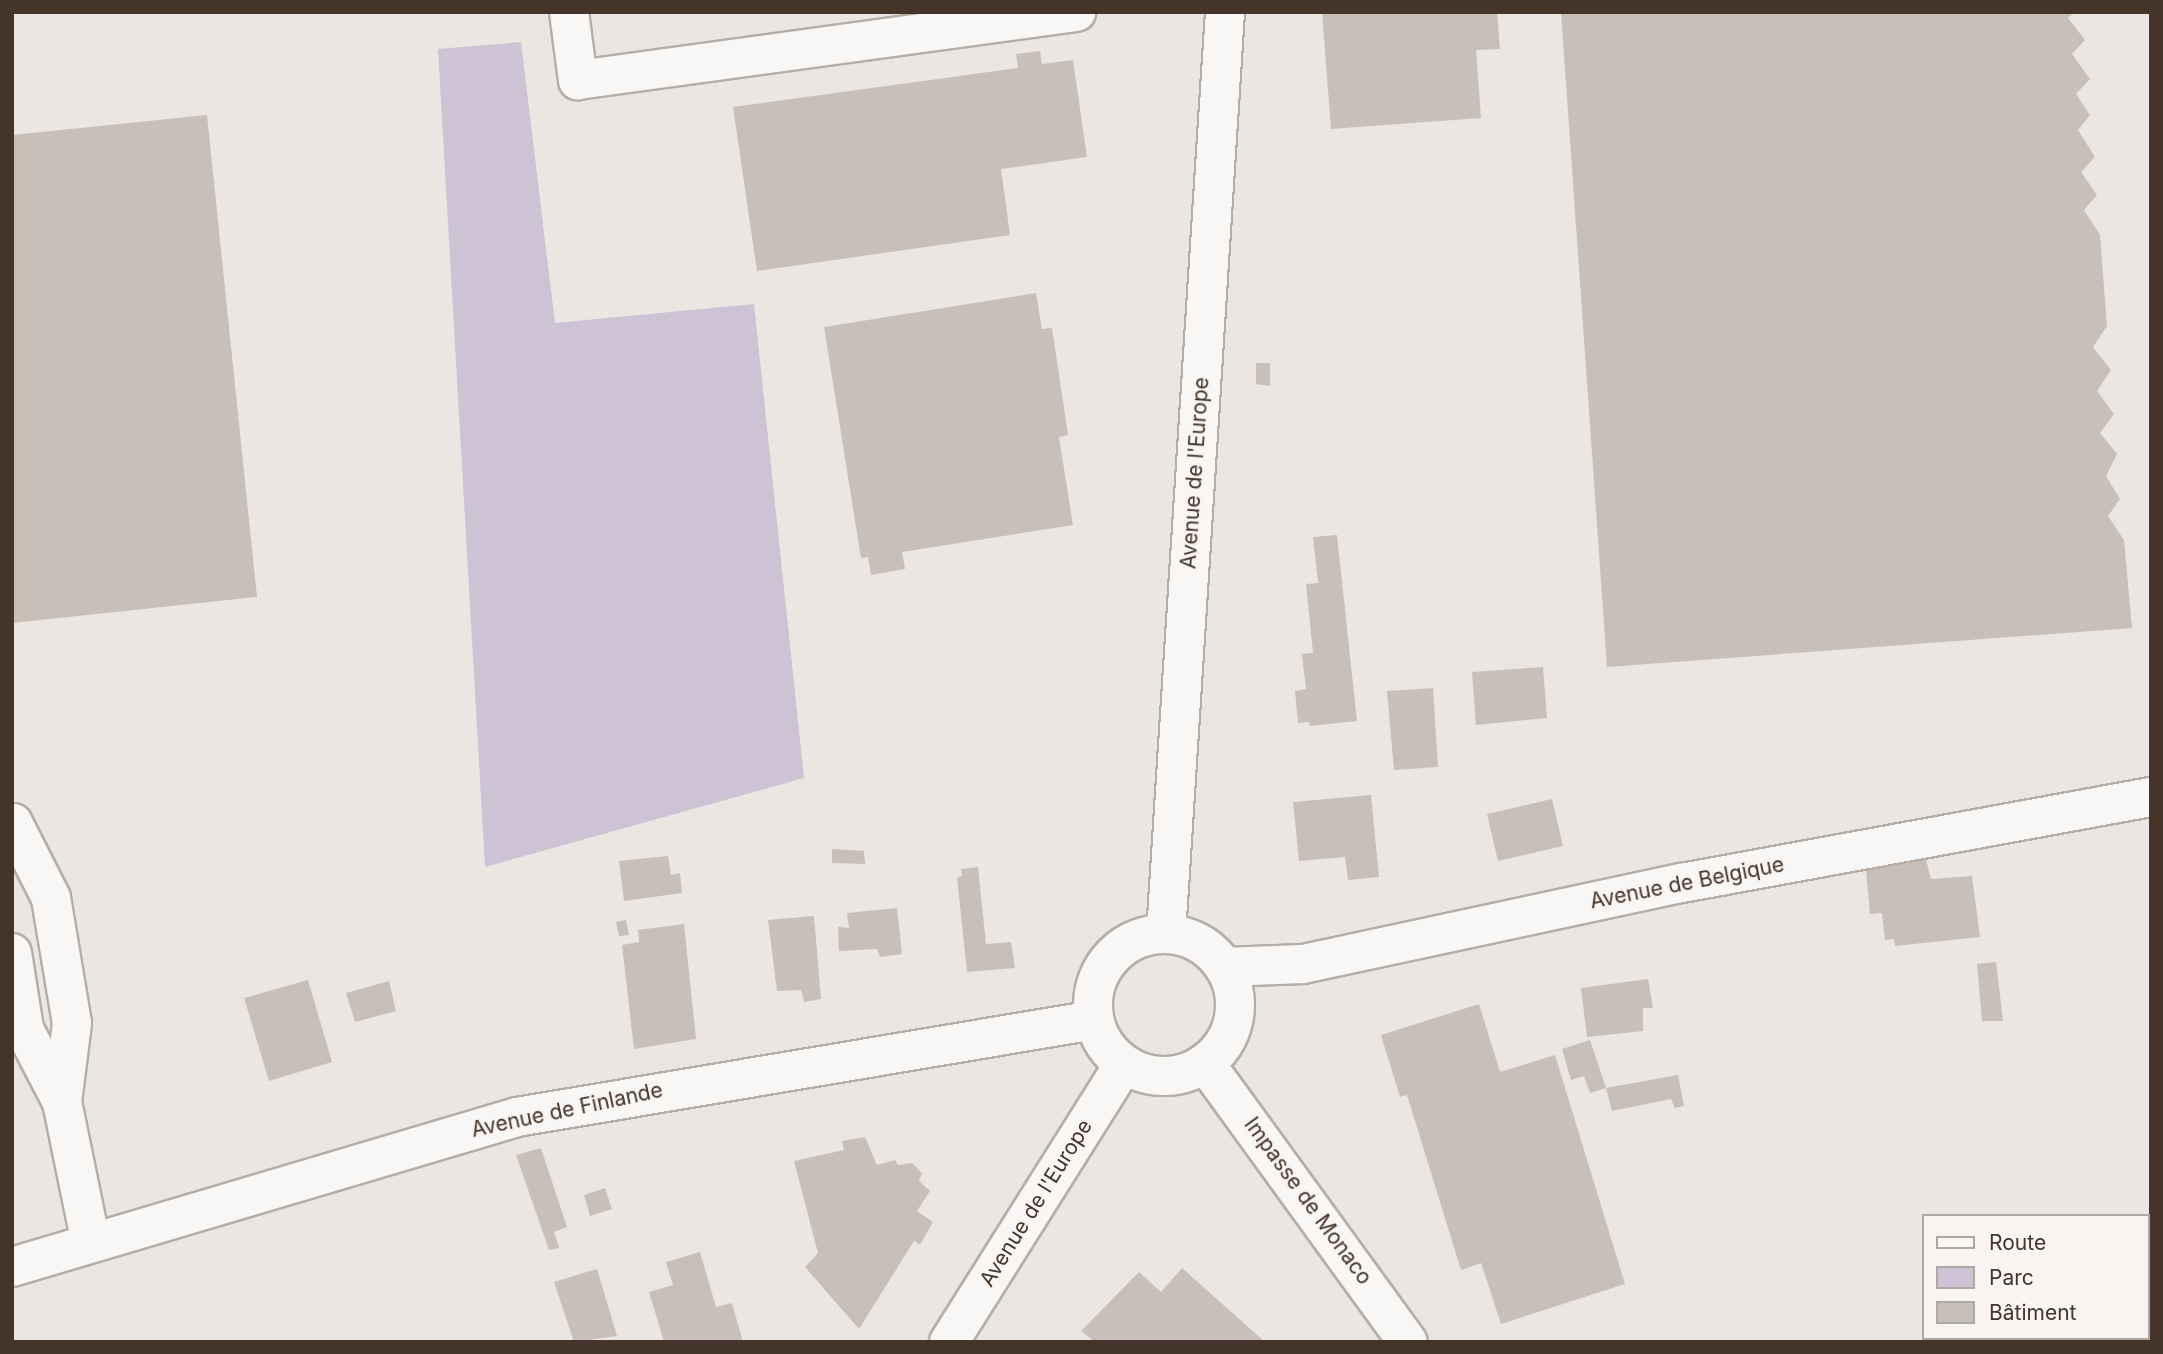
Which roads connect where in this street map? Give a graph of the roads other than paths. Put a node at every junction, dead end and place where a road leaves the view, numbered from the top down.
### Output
1 (569, 12) edge
2 (1076, 12) edge
3 (1225, 12) edge
4 (2151, 797) edge
5 (12, 832) edge
6 (1166, 934) junction
7 (12, 953) edge
8 (1224, 967) junction
9 (1094, 1020) junction
10 (1205, 1063) junction
11 (1124, 1064) junction
12 (62, 1102) junction
13 (91, 1243) junction
14 (12, 1267) edge
15 (949, 1342) edge
16 (1409, 1342) edge

1 - 2 street
3 - 6 street, Avenue de l'Europe
4 - 8 street, Avenue de Belgique
5 - 12 street
6 - 8 street
6 - 9 street
7 - 12 street
8 - 10 street
9 - 11 street
9 - 13 street, Avenue de Finlande
10 - 11 street
10 - 16 street, Impasse de Monaco
11 - 15 street, Avenue de l'Europe
12 - 13 street
13 - 14 street, Avenue de Finlande

